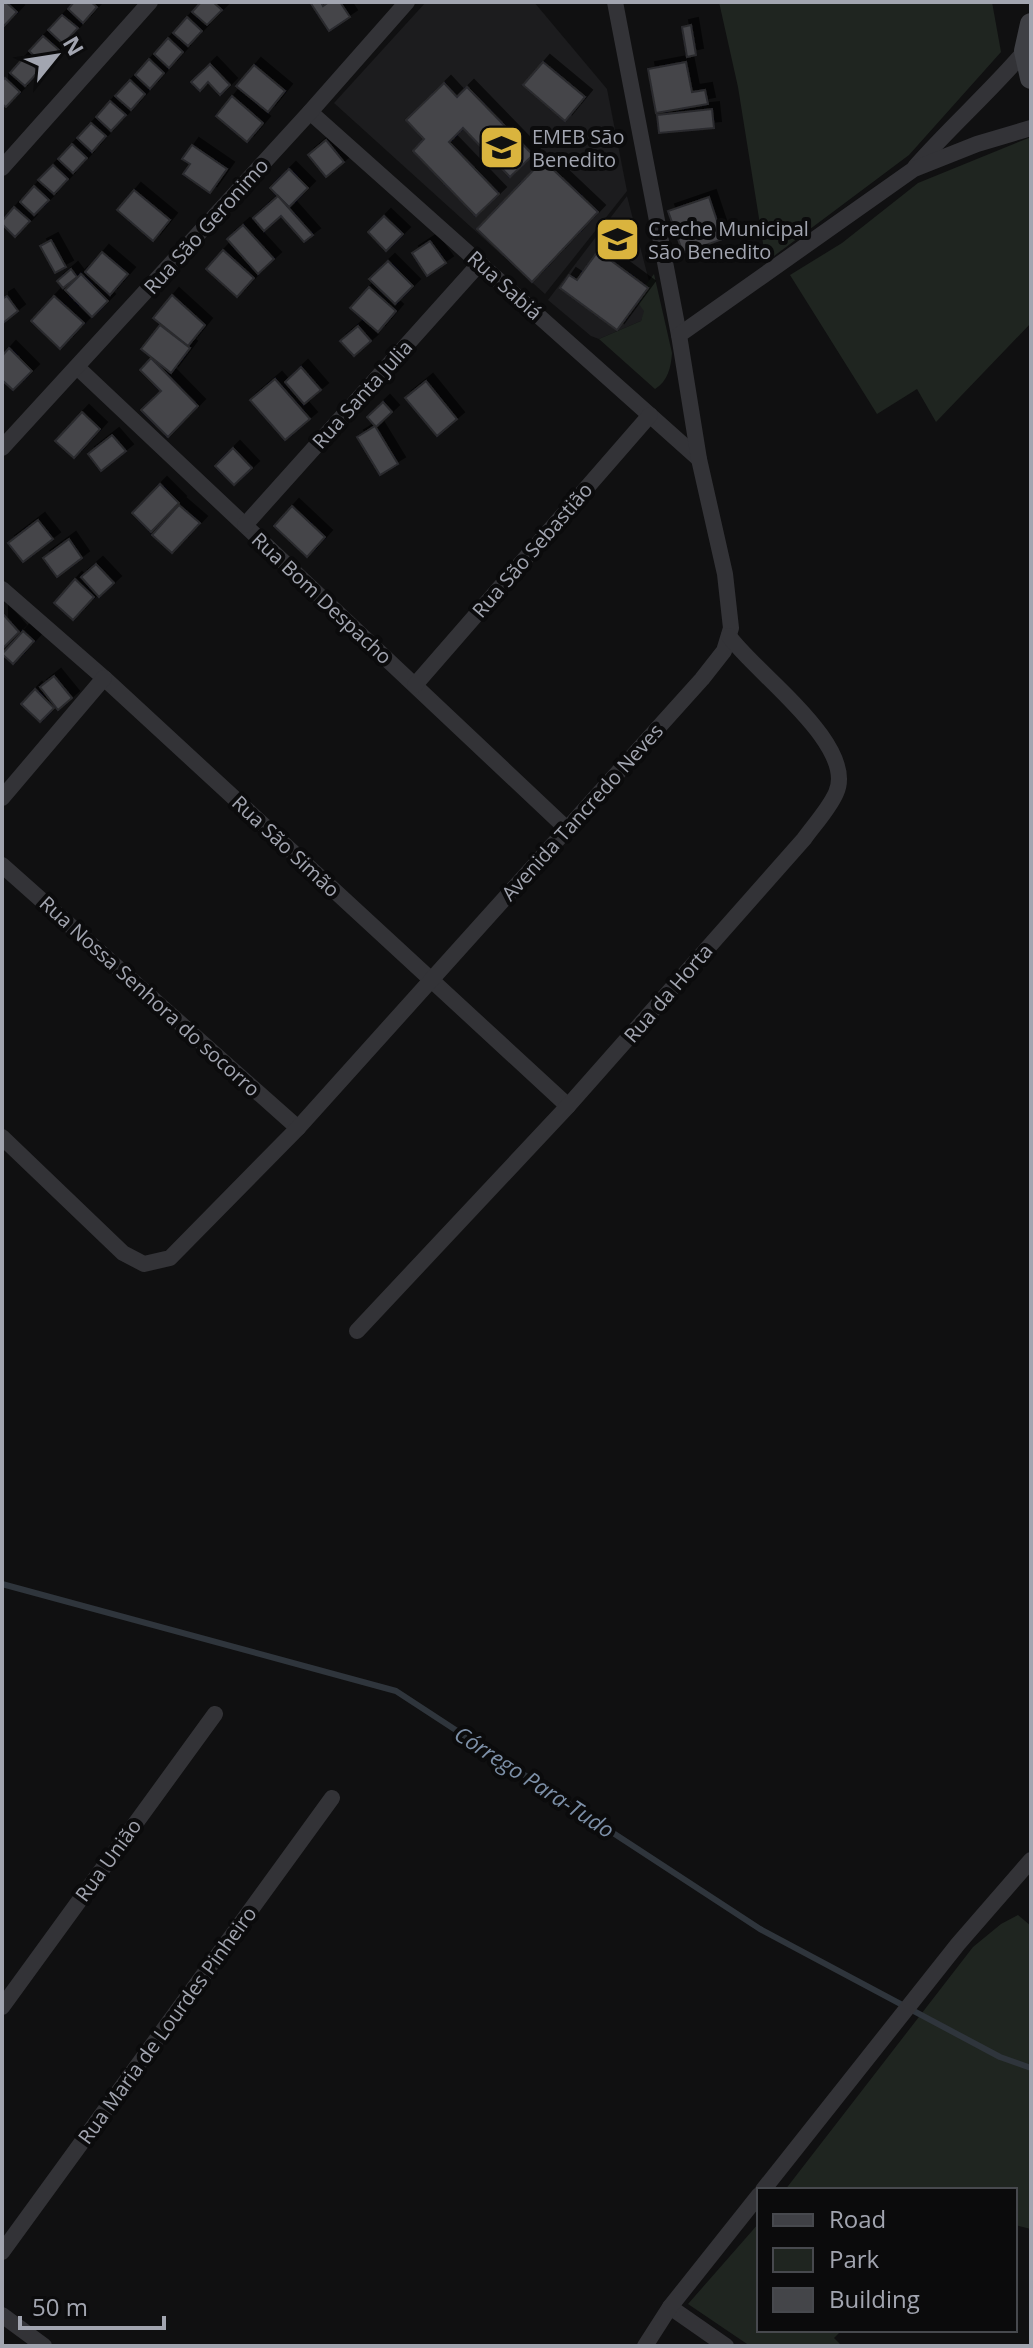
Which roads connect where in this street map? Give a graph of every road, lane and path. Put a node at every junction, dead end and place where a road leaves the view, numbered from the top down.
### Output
1 (150, 2) edge
2 (407, 2) edge
3 (615, 2) edge
4 (1031, 24) edge
5 (1025, 51) junction
6 (1031, 78) edge
7 (310, 112) junction
8 (1031, 128) edge
9 (2, 168) edge
10 (914, 169) junction
11 (480, 263) junction
12 (679, 335) junction
13 (77, 367) junction
14 (650, 415) junction
15 (2, 448) edge
16 (699, 459) junction
17 (245, 525) junction
18 (2, 589) edge
19 (729, 636) junction
20 (104, 678) junction
21 (415, 685) junction
22 (2, 798) edge
23 (567, 829) junction
24 (2, 865) edge
25 (431, 980) junction
26 (568, 1106) junction
27 (298, 1128) junction
28 (2, 1137) edge
29 (357, 1331) dead end
30 (215, 1714) dead end
31 (332, 1798) dead end
32 (1031, 1860) edge
33 (2, 2007) edge
34 (765, 2188) edge
35 (757, 2198) edge
36 (2, 2252) edge
37 (670, 2307) junction
38 (2, 2315) edge
39 (34, 2343) edge
40 (645, 2346) edge
41 (726, 2346) edge

1 - 9 street
2 - 7 street, Rua São Geronimo
3 - 12 street
4 - 5 main road
5 - 6 main road
5 - 10 street
7 - 11 street, Rua Sabiá
7 - 13 street, Rua São Geronimo
8 - 10 street
10 - 12 street
11 - 14 street, Rua Sabiá
11 - 17 street, Rua Santa Julia
12 - 16 street
13 - 15 street, Rua São Geronimo
13 - 17 street, Rua Bom Despacho
14 - 16 street, Rua Sabiá
14 - 21 street, Rua São Sebastião
16 - 19 street
17 - 21 street, Rua Bom Despacho
18 - 20 street, Rua São Simão
19 - 23 street, Avenida Tancredo Neves
19 - 26 street, Rua da Horta
20 - 22 street
20 - 25 street, Rua São Simão
21 - 23 street, Rua Bom Despacho
23 - 25 street, Avenida Tancredo Neves
24 - 27 street, Rua Nossa Senhora do socorro
25 - 26 street, Rua São Simão
25 - 27 street, Avenida Tancredo Neves
26 - 29 street, Rua da Horta
27 - 28 street, Avenida Tancredo Neves
30 - 33 street, Rua União
31 - 36 street, Rua Maria de Lourdes Pinheiro
32 - 34 street
35 - 37 street
37 - 40 street
37 - 41 street
38 - 39 street

